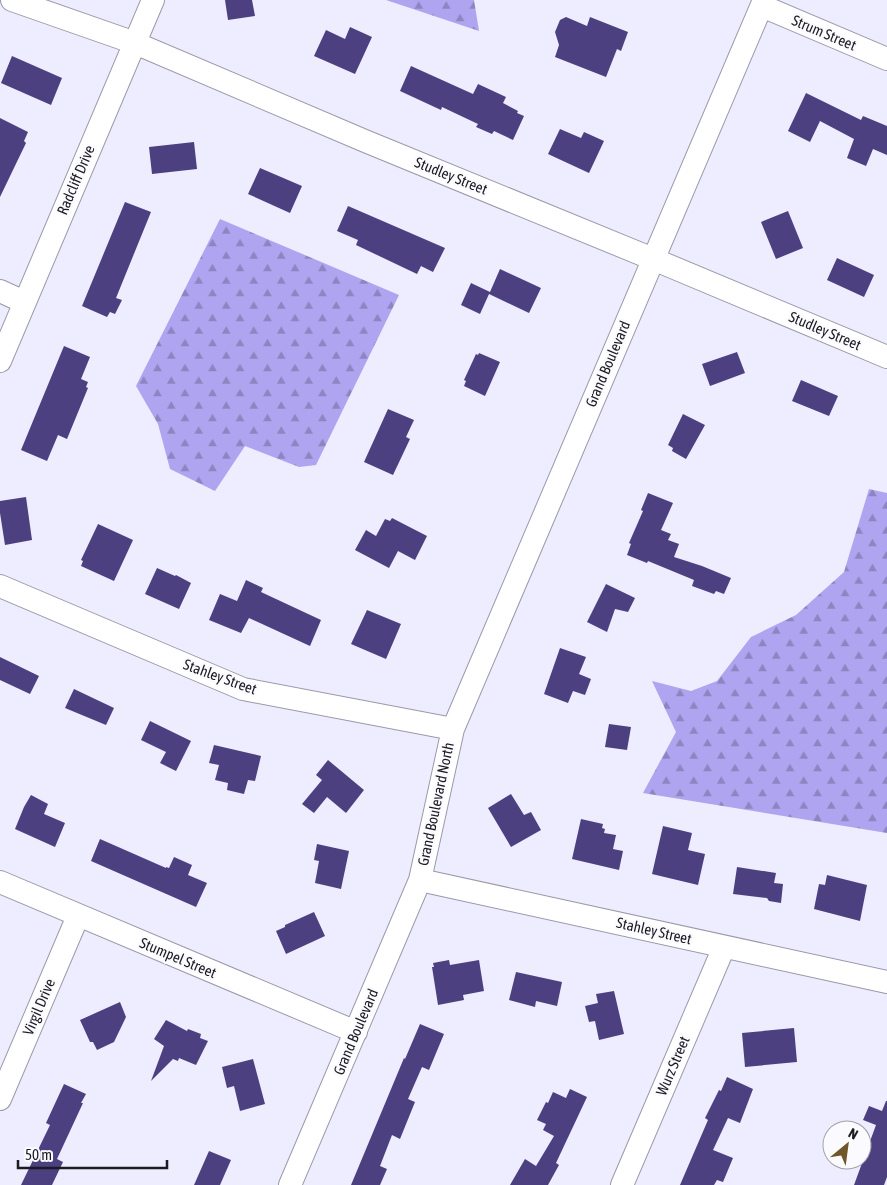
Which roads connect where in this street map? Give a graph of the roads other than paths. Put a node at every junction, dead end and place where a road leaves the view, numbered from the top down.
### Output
1 (12, 0) edge
2 (153, 0) edge
3 (763, 3) edge
4 (135, 43) junction
5 (887, 59) edge
6 (654, 259) junction
7 (0, 292) edge
8 (24, 302) junction
9 (887, 357) edge
10 (0, 360) edge
11 (0, 586) edge
12 (453, 729) junction
13 (420, 880) junction
14 (0, 882) edge
15 (78, 916) junction
16 (724, 947) junction
17 (887, 982) edge
18 (356, 1032) junction
19 (0, 1099) edge
20 (290, 1185) edge
21 (622, 1185) edge

1 - 4 street, Studley Street
2 - 4 street, Radcliff Drive
3 - 5 street, Strum Street
3 - 6 street, Grand Boulevard
4 - 6 street, Studley Street
4 - 8 street, Radcliff Drive
6 - 9 street, Studley Street
6 - 12 street, Grand Boulevard
7 - 8 street
8 - 10 street, Radcliff Drive
11 - 12 street, Stahley Street
12 - 13 street, Grand Boulevard North
13 - 16 street, Stahley Street
13 - 18 street, Grand Boulevard
14 - 15 street, Stumpel Street
15 - 18 street, Stumpel Street
15 - 19 street, Virgil Drive
16 - 17 street, Stahley Street
16 - 21 street, Wurz Street
18 - 20 street, Grand Boulevard

